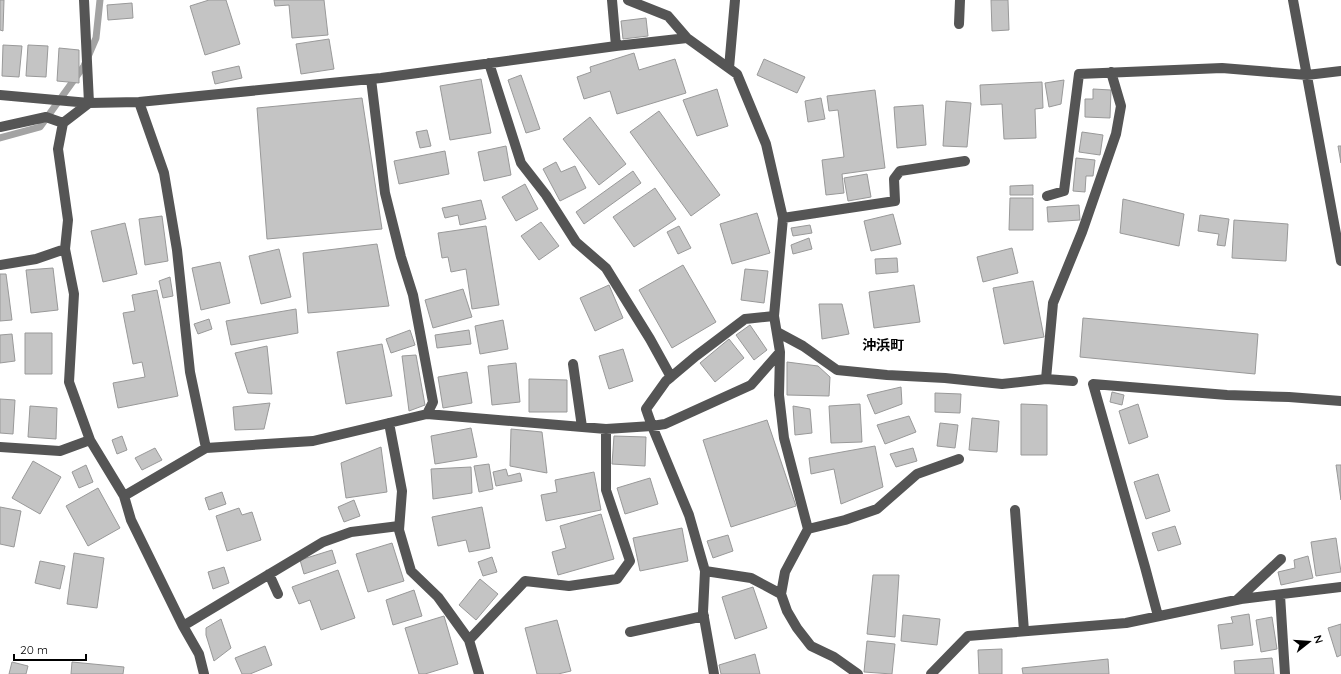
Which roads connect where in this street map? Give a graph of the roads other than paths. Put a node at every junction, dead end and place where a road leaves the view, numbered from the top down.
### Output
1 (84, 0) edge
2 (612, 0) edge
3 (628, 0) edge
4 (735, 0) edge
5 (960, 0) edge
6 (1293, 0) edge
7 (959, 24) dead end
8 (687, 38) junction
9 (616, 46) junction
10 (489, 63) junction
11 (729, 68) junction
12 (1341, 71) edge
13 (1111, 72) junction
14 (1307, 75) junction
15 (371, 79) junction
16 (0, 95) edge
17 (139, 102) junction
18 (89, 103) junction
19 (63, 123) junction
20 (0, 127) edge
21 (965, 161) dead end
22 (1047, 196) dead end
23 (783, 218) junction
24 (1339, 242) edge
25 (65, 249) junction
26 (1341, 261) edge
27 (0, 265) edge
28 (774, 316) junction
29 (777, 332) junction
30 (780, 352) junction
31 (573, 364) dead end
32 (671, 377) junction
33 (1046, 379) junction
34 (1073, 381) dead end
35 (1341, 401) edge
36 (427, 414) junction
37 (389, 423) junction
38 (652, 426) junction
39 (582, 427) junction
40 (606, 429) junction
41 (90, 440) junction
42 (0, 447) edge
43 (206, 448) junction
44 (959, 459) dead end
45 (124, 496) junction
46 (1015, 510) dead end
47 (399, 526) junction
48 (808, 529) junction
49 (1282, 559) dead end
50 (705, 570) junction
51 (269, 574) junction
52 (1341, 588) edge
53 (278, 594) dead end
54 (781, 594) junction
55 (1280, 595) junction
56 (1237, 600) junction
57 (704, 616) junction
58 (1158, 616) junction
59 (183, 626) junction
60 (1024, 631) junction
61 (630, 632) dead end
62 (469, 640) junction
63 (204, 674) edge
64 (479, 674) edge
65 (714, 674) edge
66 (858, 674) edge
67 (931, 674) edge
68 (1285, 674) edge

1 - 18 street
2 - 9 street
3 - 8 street
4 - 11 street
5 - 7 street
6 - 14 street
8 - 9 street
8 - 11 street
9 - 10 street
10 - 15 street
10 - 32 street
11 - 23 street
12 - 14 street
13 - 14 street
13 - 22 street
13 - 33 street
14 - 24 street
15 - 17 street
15 - 36 street
16 - 18 street
17 - 18 street
17 - 43 street
18 - 19 street
19 - 20 street
19 - 25 street
21 - 23 street
23 - 28 street
24 - 26 street
25 - 27 street
25 - 41 street
28 - 29 street
28 - 32 street
29 - 30 street
29 - 33 street
30 - 38 street
30 - 48 street
31 - 39 street
32 - 38 street
33 - 34 street
35 - 58 street
36 - 37 street
36 - 39 street
37 - 43 street
37 - 47 street
38 - 40 street
38 - 50 street
39 - 40 street
40 - 62 street
41 - 42 street
41 - 45 street
43 - 45 street
44 - 48 street
45 - 59 street
46 - 60 street
47 - 51 street
47 - 62 street
48 - 54 street
49 - 56 street
50 - 54 street
50 - 57 street
51 - 53 street
51 - 59 street
52 - 55 street
54 - 66 street
55 - 56 street
55 - 68 street
56 - 58 street
57 - 61 street
57 - 65 street
58 - 60 street
59 - 63 street
60 - 67 street
62 - 64 street

